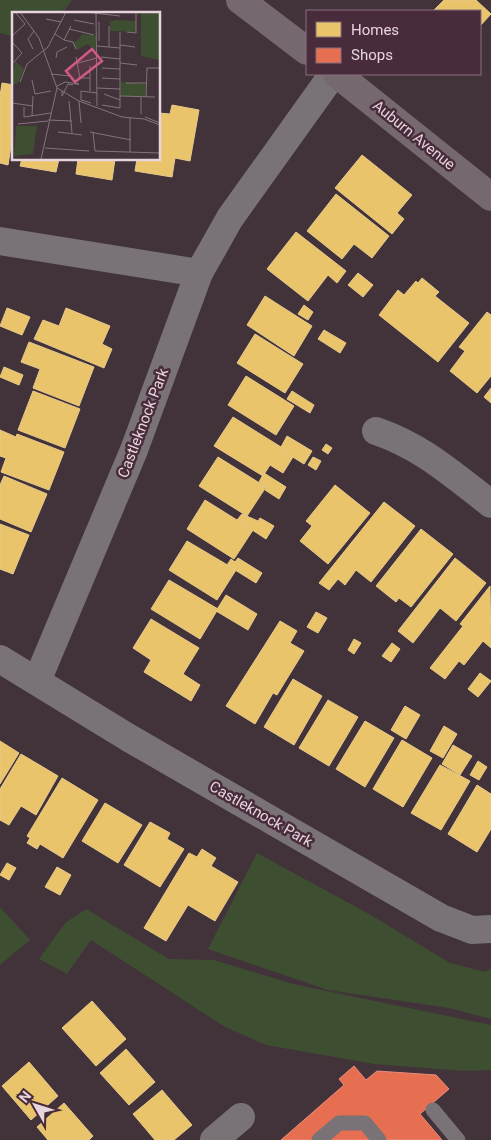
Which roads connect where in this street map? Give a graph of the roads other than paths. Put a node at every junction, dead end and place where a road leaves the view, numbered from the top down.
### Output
1 (240, 0) edge
2 (306, 50) edge
3 (331, 75) edge
4 (338, 75) edge
5 (491, 197) edge
6 (0, 241) edge
7 (199, 274) junction
8 (376, 432) dead end
9 (491, 504) edge
10 (0, 659) edge
11 (37, 681) junction
12 (491, 929) edge
13 (432, 1110) dead end
14 (241, 1117) dead end
15 (214, 1140) edge
16 (319, 1140) edge
17 (379, 1140) edge
18 (458, 1140) edge

1 - 2 street
3 - 7 street, Castleknock Park
4 - 5 street, Auburn Avenue
6 - 7 street
7 - 11 street, Castleknock Park
8 - 9 street
10 - 11 street, Castleknock Park
11 - 12 street, Castleknock Park
13 - 18 lane
14 - 15 street
16 - 17 lane

